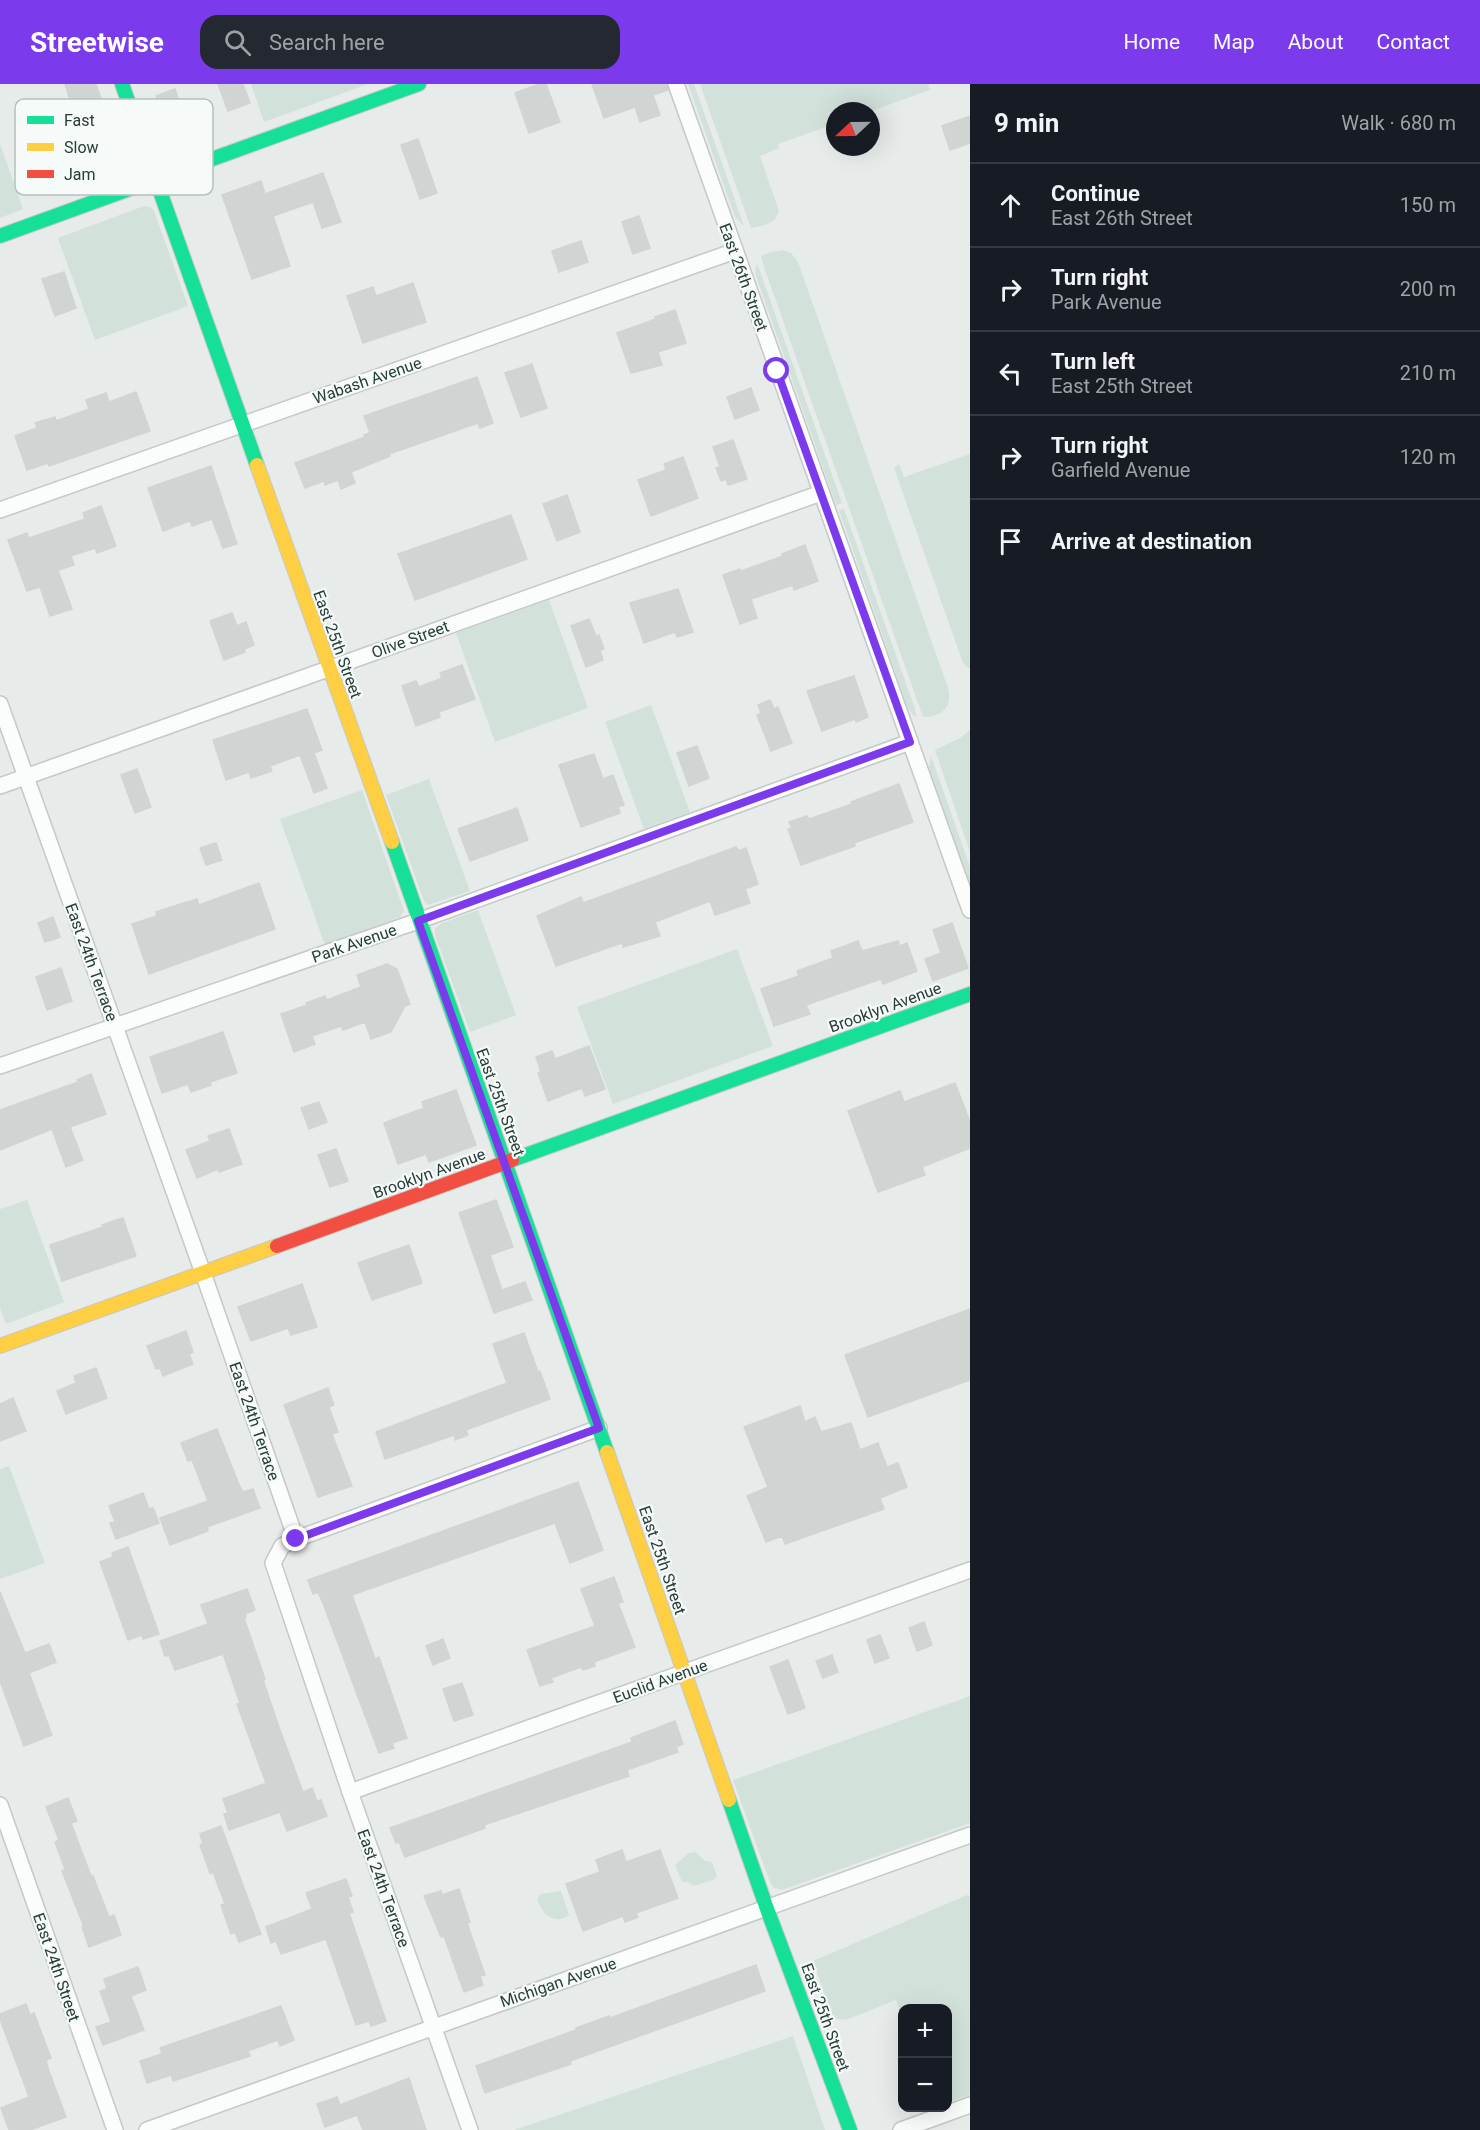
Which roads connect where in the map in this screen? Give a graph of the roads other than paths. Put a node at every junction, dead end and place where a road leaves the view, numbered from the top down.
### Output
1 (122, 84) edge
2 (419, 84) edge
3 (676, 84) edge
4 (127, 99) edge
5 (213, 158) edge
6 (112, 195) edge
7 (162, 195) edge
8 (0, 236) edge
9 (735, 251) junction
10 (243, 424) junction
11 (821, 493) junction
12 (0, 510) edge
13 (329, 668) junction
14 (0, 704) edge
15 (910, 742) junction
16 (26, 777) junction
17 (0, 786) edge
18 (970, 910) edge
19 (418, 921) junction
20 (970, 994) edge
21 (115, 1025) junction
22 (0, 1066) edge
23 (506, 1163) junction
24 (203, 1273) junction
25 (0, 1346) edge
26 (599, 1428) junction
27 (296, 1539) junction
28 (970, 1570) edge
29 (684, 1672) junction
30 (350, 1792) junction
31 (0, 1805) edge
32 (970, 1835) edge
33 (767, 1908) junction
34 (433, 2027) junction
35 (970, 2105) edge
36 (115, 2130) edge
37 (147, 2130) edge
38 (470, 2130) edge
39 (850, 2130) edge
40 (902, 2130) edge

1 - 4 street, East 25th Street
2 - 5 street
3 - 9 street, East 26th Street
6 - 8 street
7 - 10 street, East 25th Street
9 - 10 street, Wabash Avenue
9 - 11 street, East 26th Street
10 - 12 street, Wabash Avenue
10 - 13 street, East 25th Street
11 - 13 street, Olive Street
11 - 15 street, East 26th Street
13 - 16 street, Olive Street
13 - 19 street, East 25th Street
14 - 16 street, East 24th Terrace
15 - 18 street, East 26th Street
15 - 19 street, Park Avenue
16 - 17 street, Olive Street
16 - 21 street, East 24th Terrace
19 - 21 street, Park Avenue
19 - 23 street, East 25th Street
20 - 23 street, Brooklyn Avenue
21 - 22 street, Park Avenue
21 - 24 street, East 24th Terrace
23 - 24 street, Brooklyn Avenue
23 - 26 street, East 25th Street
24 - 25 street, Brooklyn Avenue
24 - 27 street, East 24th Terrace
26 - 27 street
26 - 29 street, East 25th Street
27 - 30 street, East 24th Terrace
28 - 29 street, Euclid Avenue
29 - 30 street, Euclid Avenue
29 - 33 street, East 25th Street
30 - 34 street, East 24th Terrace
31 - 36 street, East 24th Street
32 - 33 street, Michigan Avenue
33 - 34 street, Michigan Avenue
33 - 39 street, East 25th Street
34 - 37 street, Michigan Avenue
34 - 38 street, East 24th Terrace
35 - 40 street

